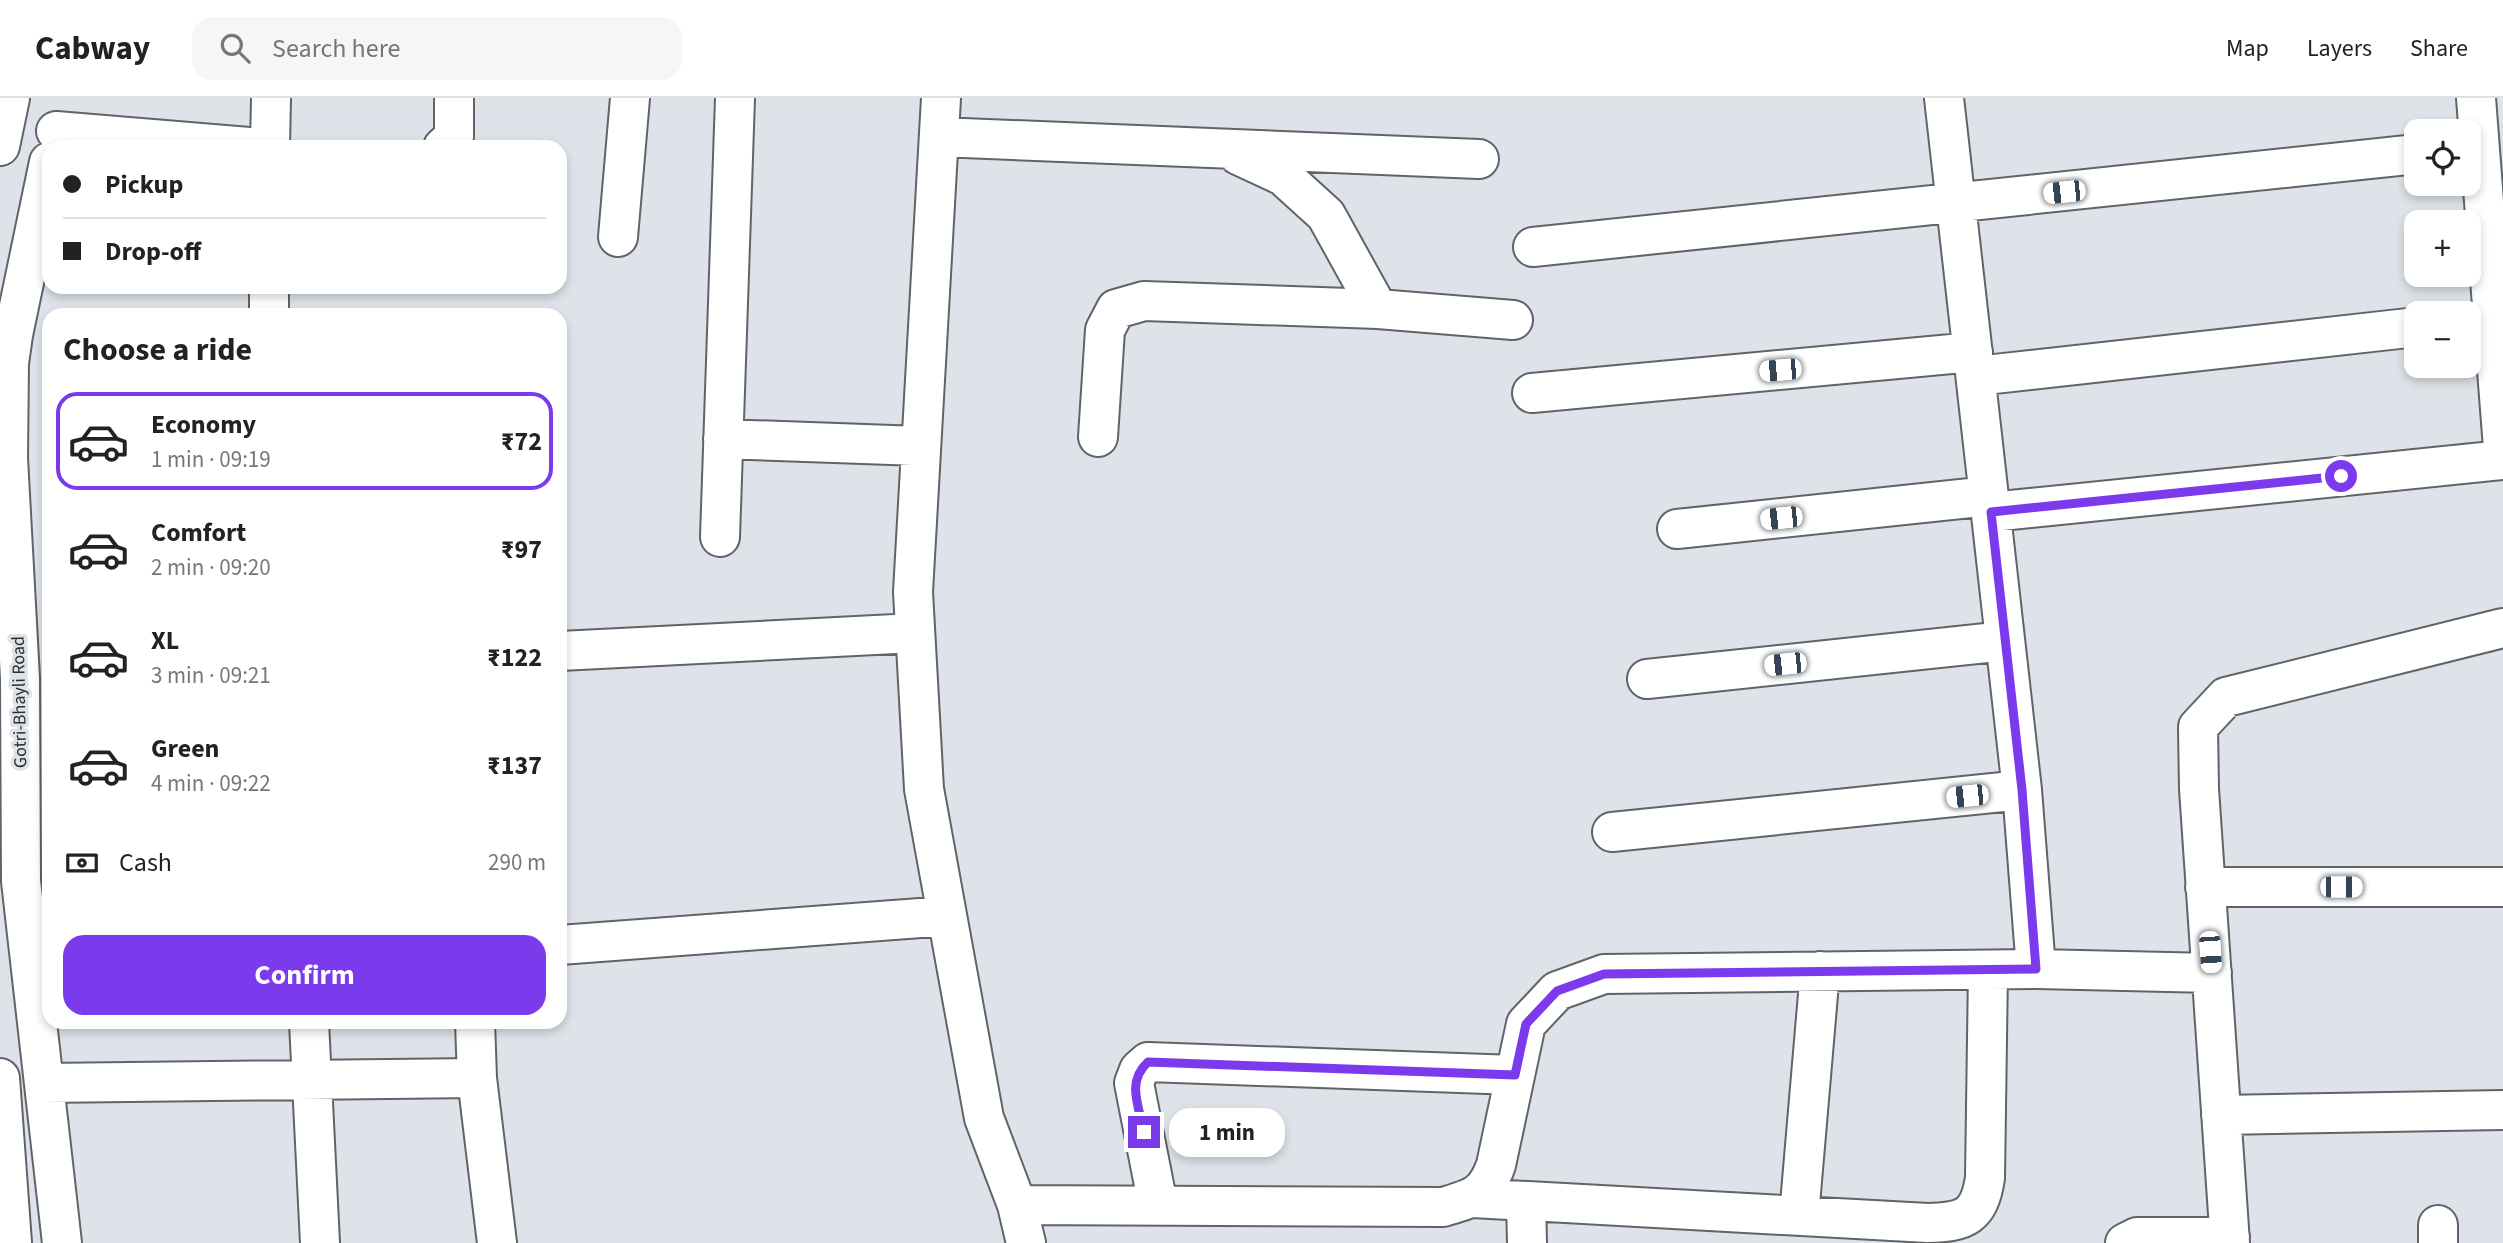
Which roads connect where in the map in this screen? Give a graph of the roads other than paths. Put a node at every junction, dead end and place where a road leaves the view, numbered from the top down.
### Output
1 (9, 98) edge
2 (271, 98) edge
3 (454, 98) edge
4 (630, 98) edge
5 (735, 98) edge
6 (941, 98) edge
7 (1944, 98) edge
8 (2476, 98) edge
9 (2475, 119) edge
10 (55, 135) edge
11 (939, 137) junction
12 (136, 140) edge
13 (270, 140) edge
14 (451, 140) edge
15 (0, 146) edge
16 (1226, 149) junction
17 (2404, 155) edge
18 (1479, 159) dead end
19 (42, 188) edge
20 (2476, 196) edge
21 (1956, 203) junction
22 (618, 237) dead end
23 (1533, 247) dead end
24 (2480, 301) edge
25 (1378, 309) junction
26 (1513, 320) dead end
27 (2481, 320) edge
28 (2404, 328) edge
29 (6, 334) edge
30 (1974, 364) junction
31 (1532, 393) dead end
32 (1098, 437) dead end
33 (723, 439) junction
34 (920, 446) junction
35 (2503, 448) edge
36 (2503, 460) edge
37 (1990, 504) junction
38 (1676, 529) dead end
39 (720, 537) dead end
40 (2503, 628) edge
41 (915, 633) junction
42 (2005, 641) junction
43 (567, 651) edge
44 (34, 678) edge
45 (1647, 679) dead end
46 (2022, 790) junction
47 (1612, 832) dead end
48 (2205, 887) junction
49 (2503, 887) edge
50 (947, 916) junction
51 (567, 944) edge
52 (2036, 969) junction
53 (1988, 970) junction
54 (1820, 971) junction
55 (2212, 973) junction
56 (309, 1029) edge
57 (475, 1029) edge
58 (1515, 1075) junction
59 (0, 1078) edge
60 (477, 1078) junction
61 (312, 1080) junction
62 (44, 1083) junction
63 (2503, 1110) edge
64 (2221, 1115) junction
65 (1473, 1198) junction
66 (1526, 1201) junction
67 (1017, 1205) junction
68 (1158, 1205) junction
69 (1799, 1216) junction
70 (2230, 1240) edge
71 (12, 1243) edge
72 (62, 1243) edge
73 (320, 1243) edge
74 (497, 1243) edge
75 (1026, 1243) edge
76 (1527, 1243) edge
77 (2125, 1243) edge

1 - 15 street
2 - 13 street
3 - 14 street
4 - 22 street
5 - 33 street
6 - 11 street
7 - 21 street
8 - 9 street
10 - 12 street
11 - 16 street
11 - 34 street
16 - 18 street
16 - 25 street
17 - 21 street
19 - 29 street, Gotri-Bhayli Road
20 - 24 street
21 - 23 street
21 - 30 street
25 - 26 street
25 - 32 street
27 - 35 street
28 - 30 street
29 - 44 street, Gotri-Bhayli Road
30 - 31 street
30 - 37 street
33 - 34 street
33 - 39 street
34 - 41 street
36 - 37 street
37 - 38 street
37 - 42 street
40 - 48 street
41 - 43 street
41 - 50 street
42 - 45 street
42 - 46 street
44 - 62 street, Gotri-Bhayli Road
46 - 47 street
46 - 52 street
48 - 49 street
48 - 55 street
50 - 51 street
50 - 67 street
52 - 53 street
52 - 55 street
53 - 54 street
53 - 69 street
54 - 58 street
54 - 69 street
55 - 64 street
56 - 61 street
57 - 60 street
58 - 65 street
58 - 68 street
59 - 71 street
60 - 61 street
60 - 74 street
61 - 62 street
61 - 73 street
62 - 72 street, Gotri-Bhayli Road
63 - 64 street
64 - 70 street
65 - 66 street
65 - 68 street
66 - 69 street
66 - 76 street
67 - 68 street
67 - 75 street
70 - 77 street

